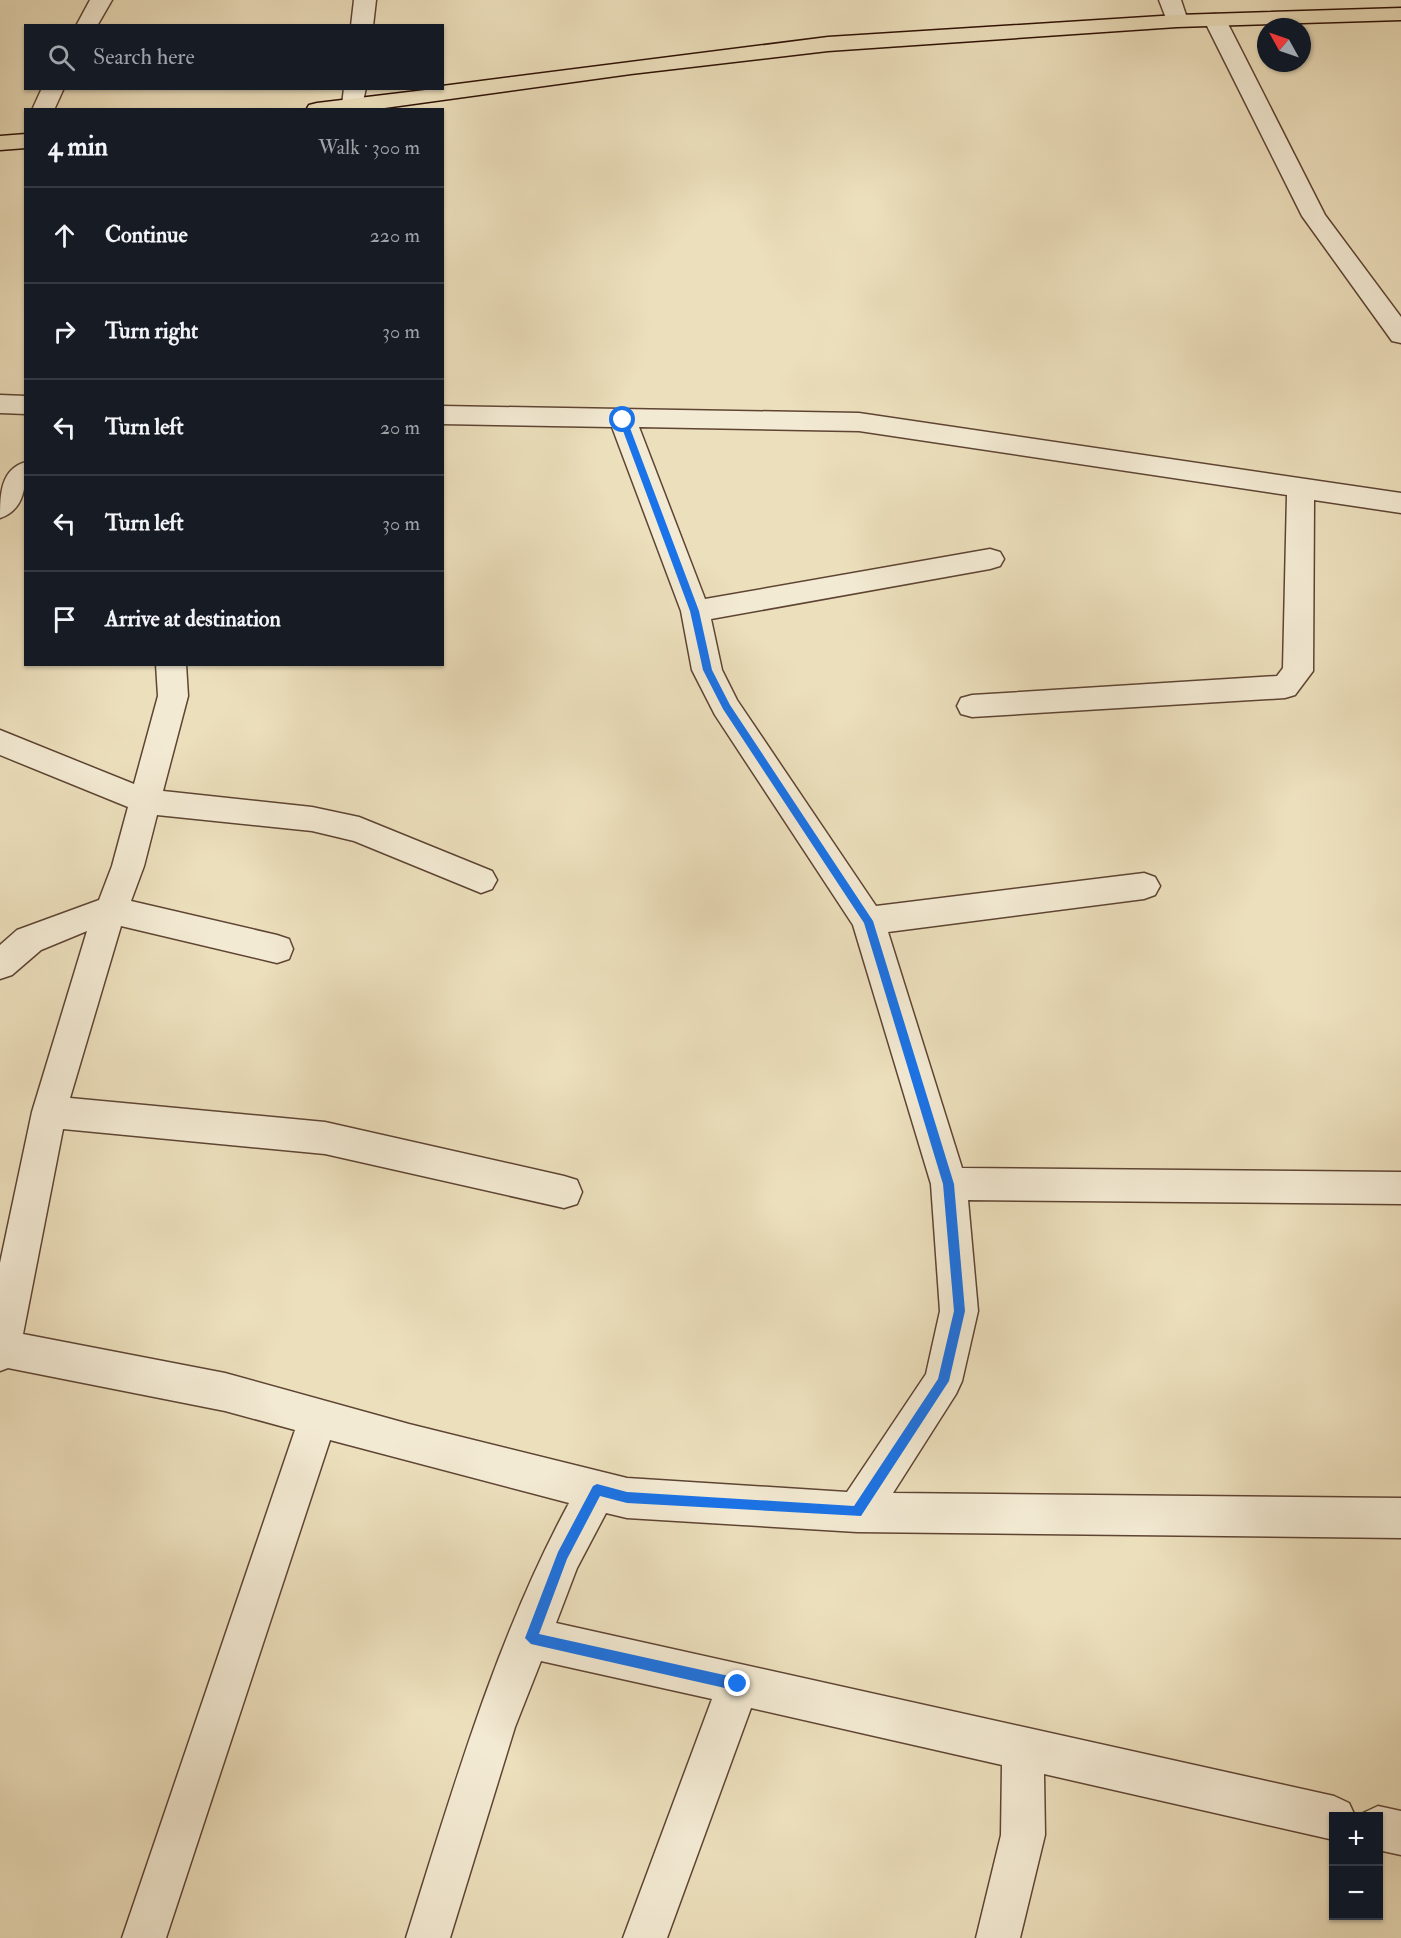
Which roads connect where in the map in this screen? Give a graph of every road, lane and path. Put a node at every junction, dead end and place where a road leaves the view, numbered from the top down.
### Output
1 (101, 0) edge
2 (365, 0) edge
3 (1170, 0) edge
4 (1401, 14) edge
5 (1215, 20) junction
6 (1177, 21) junction
7 (87, 24) edge
8 (362, 24) edge
9 (444, 87) edge
10 (52, 90) edge
11 (419, 90) edge
12 (354, 97) edge
13 (44, 108) edge
14 (323, 108) edge
15 (24, 141) edge
16 (0, 143) edge
17 (1401, 334) edge
18 (444, 415) edge
19 (623, 420) junction
20 (24, 474) edge
21 (1301, 487) junction
22 (1401, 503) edge
23 (0, 508) edge
24 (990, 559) dead end
25 (695, 611) junction
26 (171, 666) edge
27 (972, 706) dead end
28 (0, 742) edge
29 (145, 801) junction
30 (481, 880) dead end
31 (1144, 886) dead end
32 (111, 910) junction
33 (868, 921) junction
34 (277, 949) dead end
35 (0, 965) edge
36 (49, 1112) junction
37 (949, 1184) junction
38 (1401, 1188) edge
39 (564, 1192) dead end
40 (1, 1350) edge
41 (318, 1418) junction
42 (597, 1490) junction
43 (857, 1512) junction
44 (1401, 1518) edge
45 (531, 1638) junction
46 (738, 1684) junction
47 (1023, 1749) junction
48 (1329, 1817) edge
49 (1383, 1829) edge
50 (1401, 1833) edge
51 (144, 1938) edge
52 (428, 1938) edge
53 (645, 1938) edge
54 (998, 1938) edge

1 - 7 street
2 - 8 street
3 - 6 street
4 - 5 main road
5 - 6 main road
5 - 17 street
6 - 9 main road
10 - 13 street
11 - 12 main road
12 - 14 main road
15 - 16 main road
18 - 19 street
19 - 21 street
19 - 25 street
20 - 23 street
21 - 22 street
21 - 27 street
24 - 25 street
25 - 33 street
26 - 29 street
28 - 29 street
29 - 30 street
29 - 32 street
31 - 33 street
32 - 34 street
32 - 35 street
32 - 36 street
33 - 37 street
36 - 39 street
36 - 40 street
37 - 38 street
37 - 43 street
40 - 41 street
41 - 42 street
41 - 51 street
42 - 43 street
42 - 45 street
43 - 44 street
45 - 46 street
45 - 52 street
46 - 47 street
46 - 53 street
47 - 48 street
47 - 54 street
49 - 50 street

